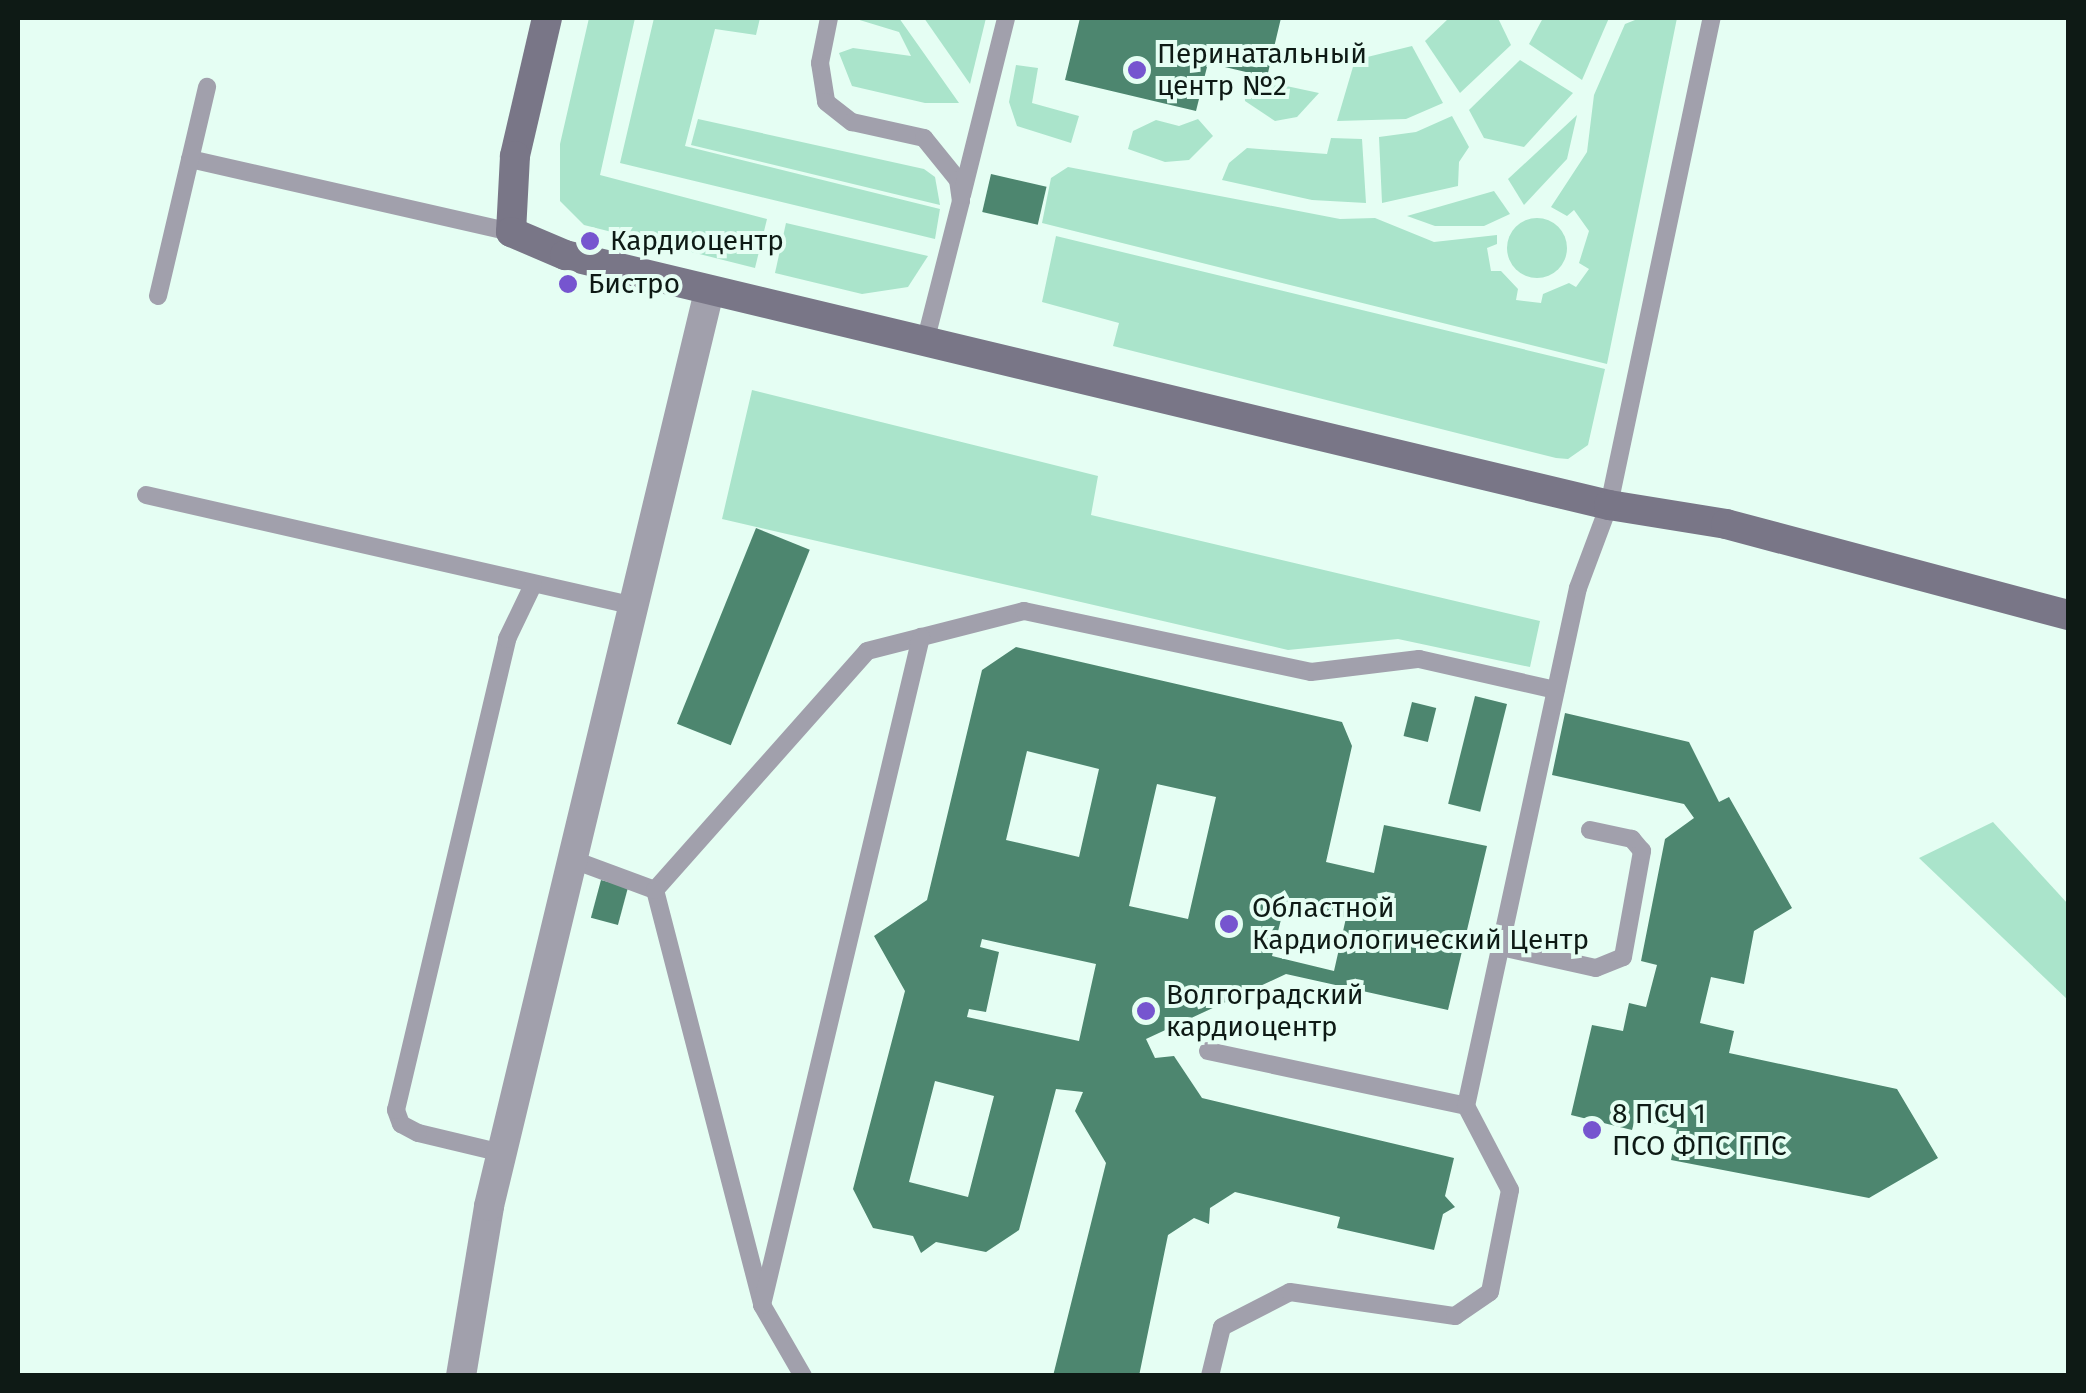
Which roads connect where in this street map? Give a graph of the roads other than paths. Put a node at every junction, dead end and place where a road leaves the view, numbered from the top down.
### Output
1 (547, 18) edge
2 (829, 18) edge
3 (1006, 18) edge
4 (1712, 18) edge
5 (207, 87) dead end
6 (190, 159) junction
7 (961, 201) junction
8 (511, 232) junction
9 (709, 292) junction
10 (158, 296) dead end
11 (925, 342) junction
12 (146, 496) dead end
13 (1610, 505) junction
14 (533, 584) junction
15 (633, 606) junction
16 (2068, 615) edge
17 (921, 637) junction
18 (1556, 690) junction
19 (1590, 830) dead end
20 (571, 859) junction
21 (655, 890) junction
22 (1500, 948) junction
23 (1208, 1050) dead end
24 (1466, 1106) junction
25 (502, 1152) junction
26 (762, 1305) junction
27 (462, 1376) edge
28 (803, 1376) edge
29 (1210, 1376) edge

1 - 8 street
2 - 7 lane
3 - 7 lane
4 - 13 lane
5 - 6 lane
6 - 8 lane
6 - 10 lane
7 - 11 lane
8 - 9 street
9 - 11 street
9 - 15 street
11 - 13 street
12 - 14 lane
13 - 16 street
13 - 18 lane
14 - 15 lane
14 - 25 lane
15 - 20 street
17 - 18 lane
17 - 21 lane
17 - 26 lane
18 - 22 lane
19 - 22 lane
20 - 21 lane
20 - 25 street
21 - 26 lane
22 - 24 lane
23 - 24 lane
24 - 29 lane
25 - 27 street
26 - 28 lane

